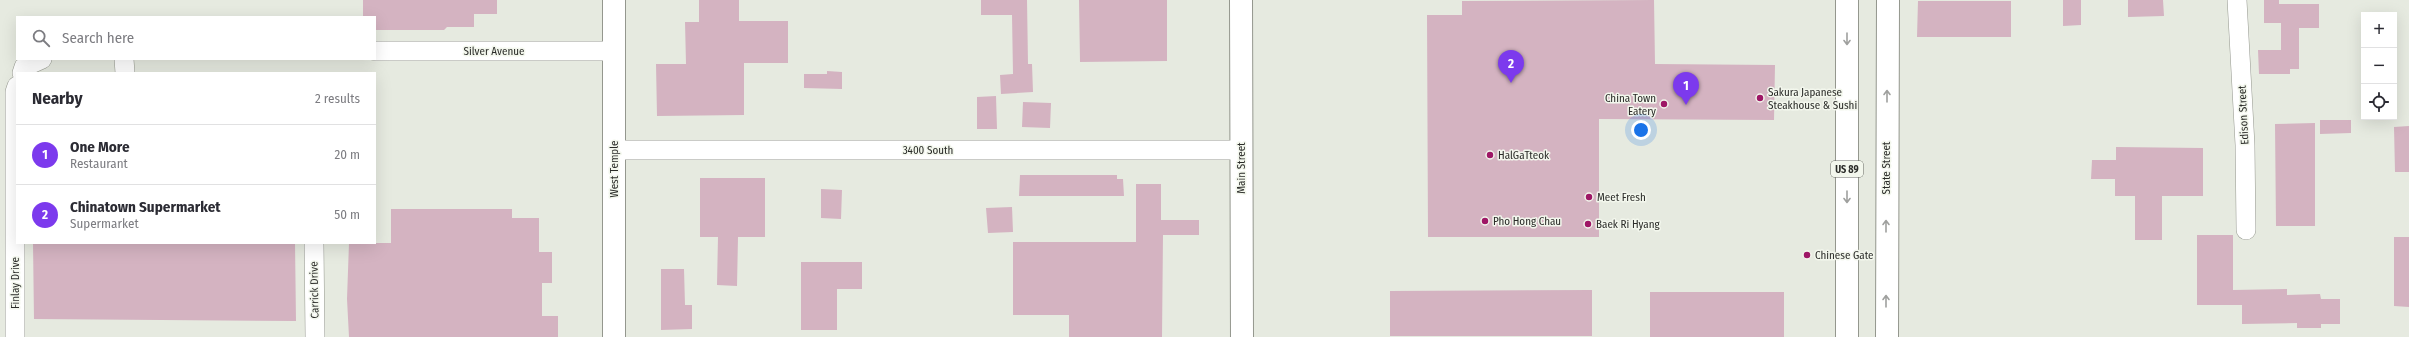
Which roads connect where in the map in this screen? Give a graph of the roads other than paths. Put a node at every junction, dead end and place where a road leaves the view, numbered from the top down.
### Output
1 (614, 0) edge
2 (1241, 0) edge
3 (1847, 0) edge
4 (1888, 0) edge
5 (2237, 0) edge
6 (376, 51) edge
7 (614, 51) junction
8 (40, 60) edge
9 (124, 60) edge
10 (23, 70) edge
11 (125, 72) edge
12 (16, 89) edge
13 (614, 150) junction
14 (1242, 150) junction
15 (2246, 230) dead end
16 (314, 244) edge
17 (15, 337) edge
18 (315, 337) edge
19 (614, 337) edge
20 (1242, 337) edge
21 (1847, 337) edge
22 (1887, 337) edge

1 - 7 street, West Temple
2 - 14 street, Main Street
3 -> 21 street, US 89
22 -> 4 street, State Street
5 - 15 street, Edison Street
6 - 7 street, Silver Avenue
7 - 13 street, West Temple
8 - 10 street
9 - 11 street
12 - 17 street, Finlay Drive
13 - 14 street, 3400 South
13 - 19 street, West Temple
14 - 20 street, Main Street
16 - 18 street, Carrick Drive

